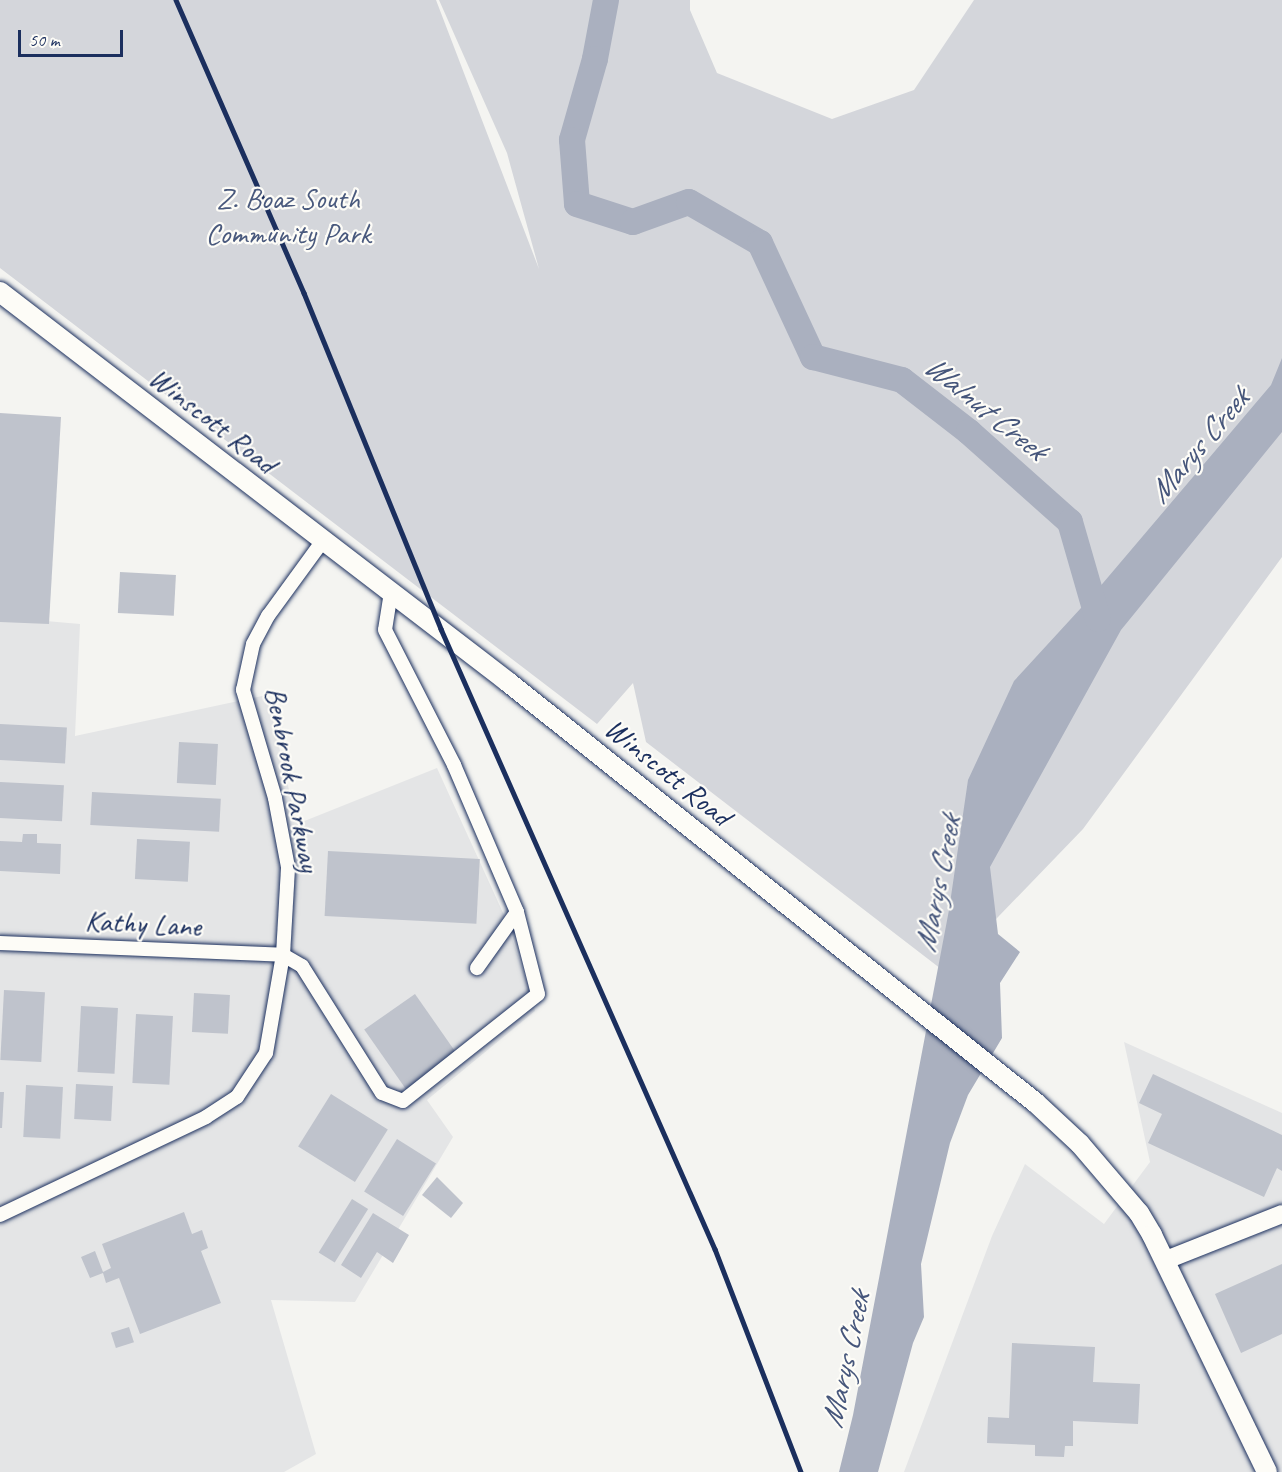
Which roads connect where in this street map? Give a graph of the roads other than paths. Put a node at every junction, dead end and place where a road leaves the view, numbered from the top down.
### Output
1 (0, 292) edge
2 (322, 542) junction
3 (391, 592) junction
4 (517, 912) junction
5 (0, 943) edge
6 (283, 954) junction
7 (477, 968) dead end
8 (1282, 1214) edge
9 (0, 1215) edge
10 (1166, 1260) junction
11 (1267, 1472) edge

1 - 2 main road, Winscott Road
2 - 3 main road, Winscott Road
2 - 6 street, Benbrook Parkway
3 - 4 street
3 - 10 main road, Winscott Road
4 - 6 street
4 - 7 street
5 - 6 street, Kathy Lane
6 - 9 street, Benbrook Parkway
8 - 10 street
10 - 11 main road, Winscott Road

